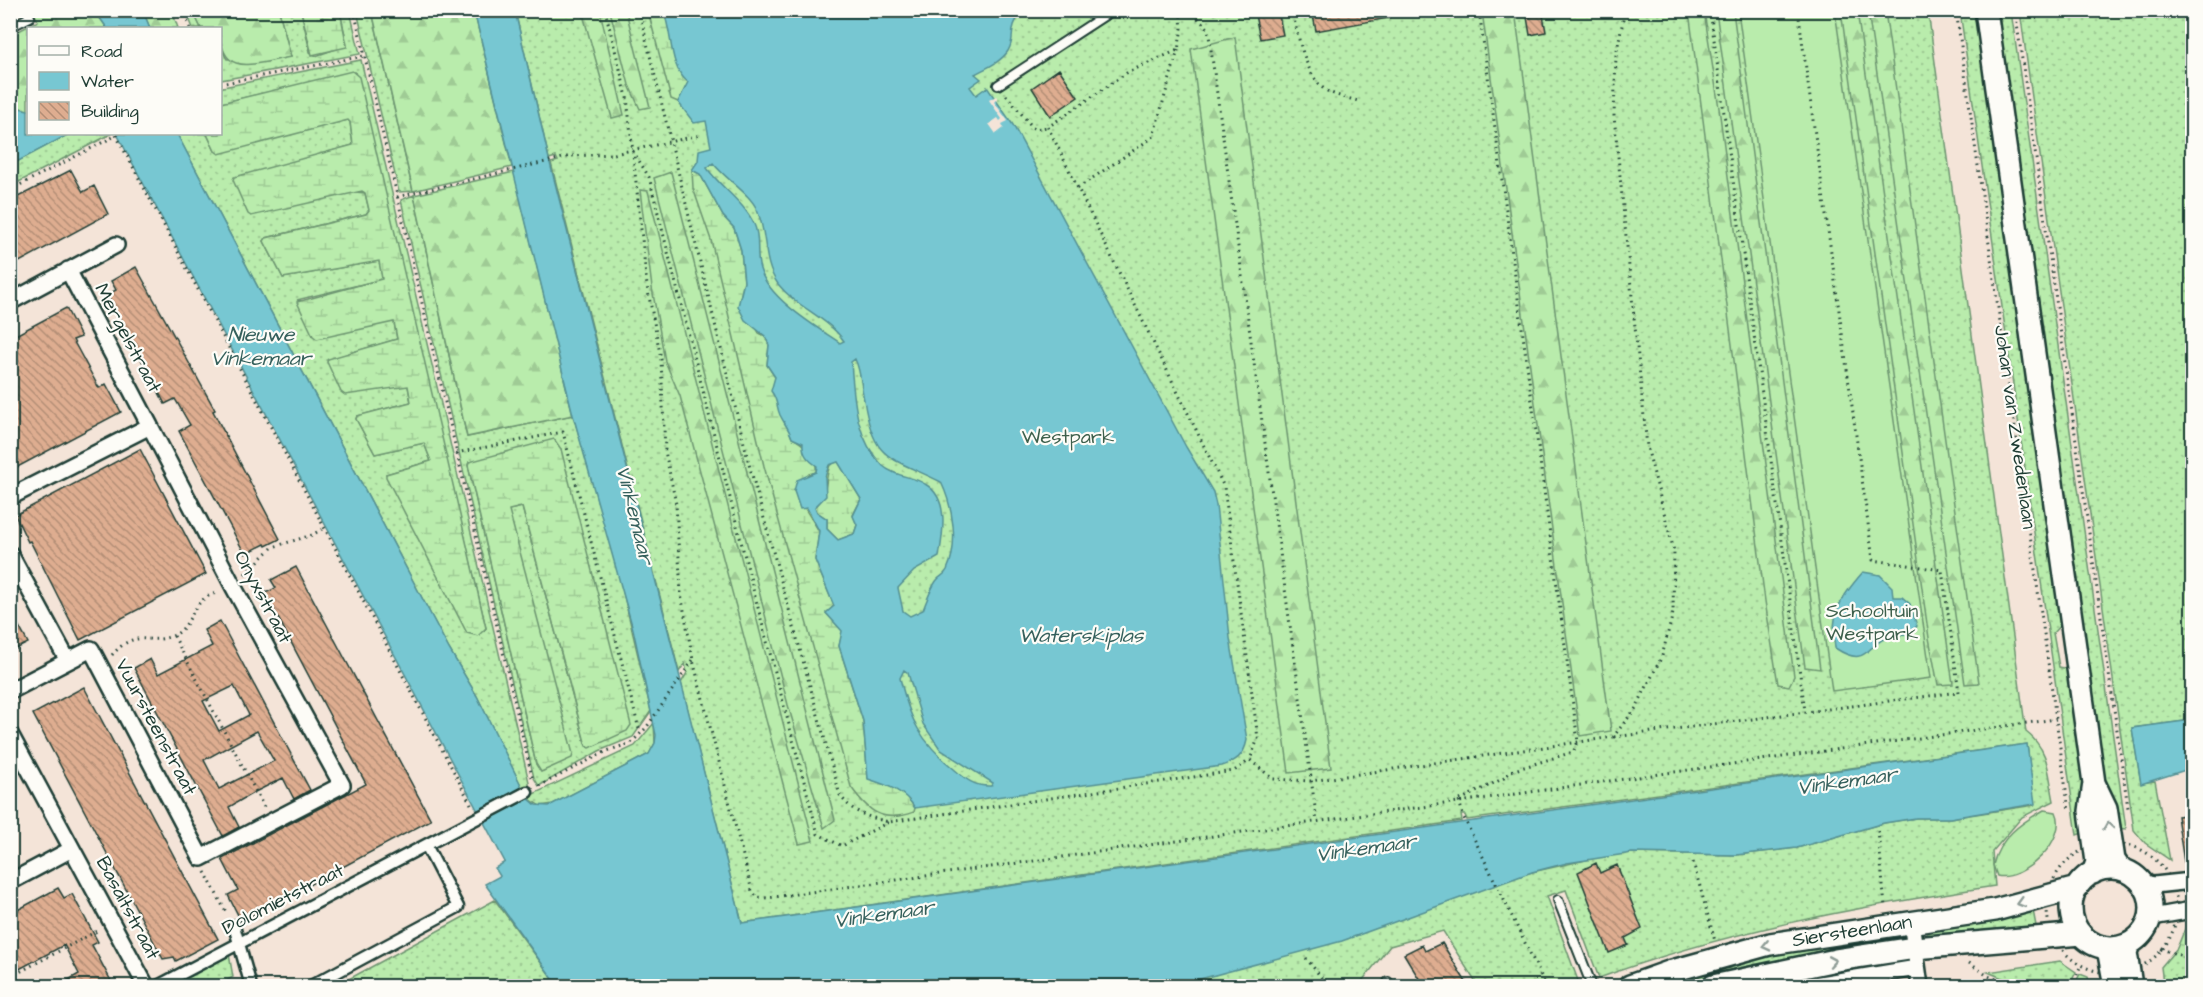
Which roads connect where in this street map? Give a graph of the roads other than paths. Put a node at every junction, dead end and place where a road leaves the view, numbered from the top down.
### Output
1 (27, 10) edge
2 (1113, 10) edge
3 (1986, 10) edge
4 (10, 27) edge
5 (998, 85) road end
6 (116, 245) dead end
7 (68, 270) junction
8 (10, 302) edge
9 (150, 426) junction
10 (10, 497) edge
11 (10, 554) edge
12 (68, 661) junction
13 (10, 691) edge
14 (10, 734) edge
15 (2094, 783) junction
16 (527, 792) dead end
17 (426, 845) junction
18 (72, 849) junction
19 (201, 858) joint
20 (2120, 869) junction
21 (2093, 873) junction
22 (2193, 880) edge
23 (10, 882) edge
24 (2142, 883) junction
25 (2077, 888) junction
26 (1558, 900) dead end
27 (2193, 910) edge
28 (2149, 920) junction
29 (1911, 921) junction
30 (234, 926) road end
31 (2081, 934) junction
32 (238, 942) junction
33 (2129, 944) junction
34 (2104, 947) junction
35 (1916, 958) junction
36 (146, 987) edge
37 (158, 987) edge
38 (251, 987) edge
39 (311, 987) edge
40 (1592, 987) edge
41 (1630, 987) edge
42 (1713, 987) edge
43 (1808, 987) edge
44 (1920, 987) edge
45 (2115, 987) edge
46 (2131, 987) edge

1 - 4 lane
2 - 5 lane
3 - 15 main road, Johan van Zwedenlaan
6 - 7 street, Mergelstraat
7 - 8 street, Mergelstraat
7 - 9 street, Mergelstraat
9 - 10 street
9 - 19 street, Onyxstraat
11 - 12 street
12 - 13 street
12 - 19 street, Vuursteenstraat
14 - 18 street, Basaltstraat
20 -> 15 main road, Johan van Zwedenlaan
15 - 21 main road, Johan van Zwedenlaan
16 - 17 street, Dolomietstraat
17 - 32 street, Dolomietstraat
17 - 39 street
18 - 23 street, Basaltstraat
18 - 36 street, Basaltstraat
20 - 21 main road
20 - 24 main road
21 - 25 main road
22 - 24 street
24 - 28 main road
25 -> 29 main road, Siersteenlaan
25 - 31 main road
26 - 40 lane
27 - 28 street
28 - 33 main road
29 - 35 street
29 -> 41 main road, Siersteenlaan
30 - 32 street
31 - 34 main road
31 - 35 main road, Siersteenlaan
32 - 37 street, Dolomietstraat
32 - 38 street
33 - 34 main road
33 - 46 main road
34 - 45 main road
42 -> 35 main road, Siersteenlaan
35 - 43 street, Siersteenlaan
35 - 44 street

